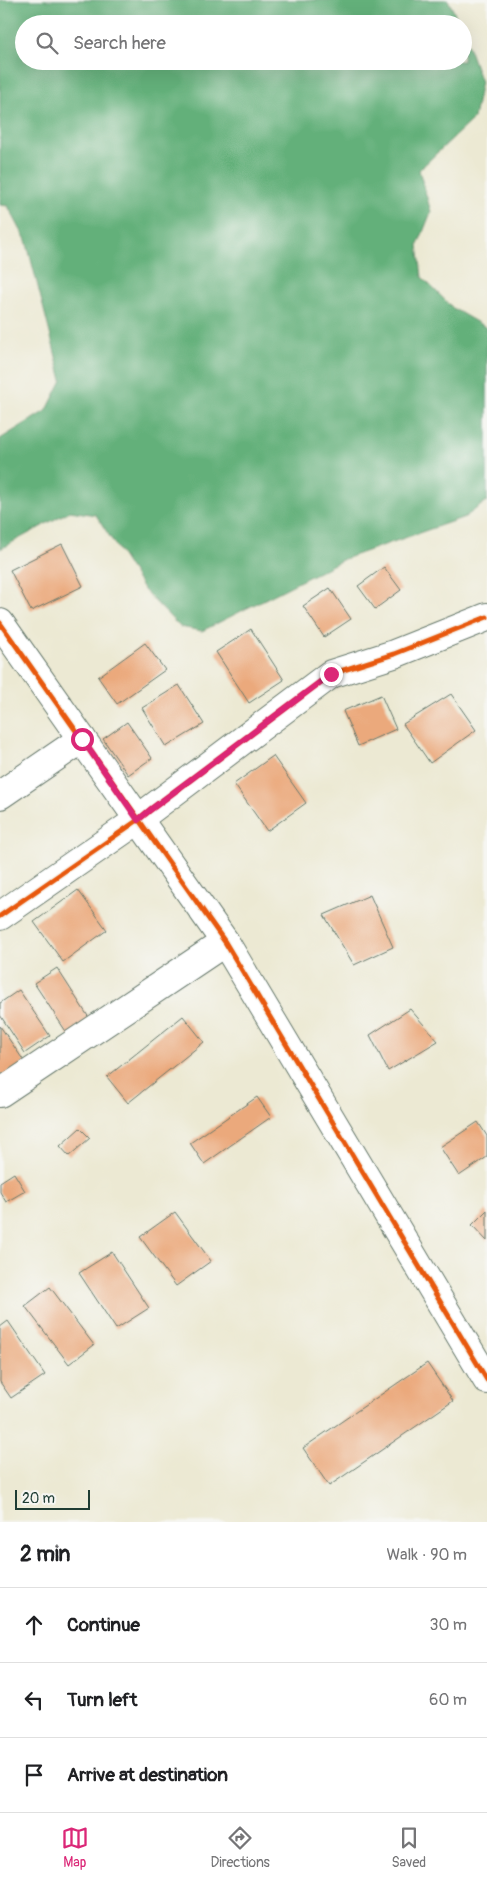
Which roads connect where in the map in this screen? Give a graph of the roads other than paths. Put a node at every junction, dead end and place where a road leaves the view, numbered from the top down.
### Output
1 (487, 617) edge
2 (0, 623) edge
3 (82, 739) junction
4 (0, 795) edge
5 (138, 820) junction
6 (0, 916) edge
7 (225, 942) junction
8 (0, 1093) edge
9 (487, 1380) edge

1 - 5 street
2 - 3 street
3 - 4 street
3 - 5 street
5 - 6 street
5 - 7 street
7 - 8 street
7 - 9 street

